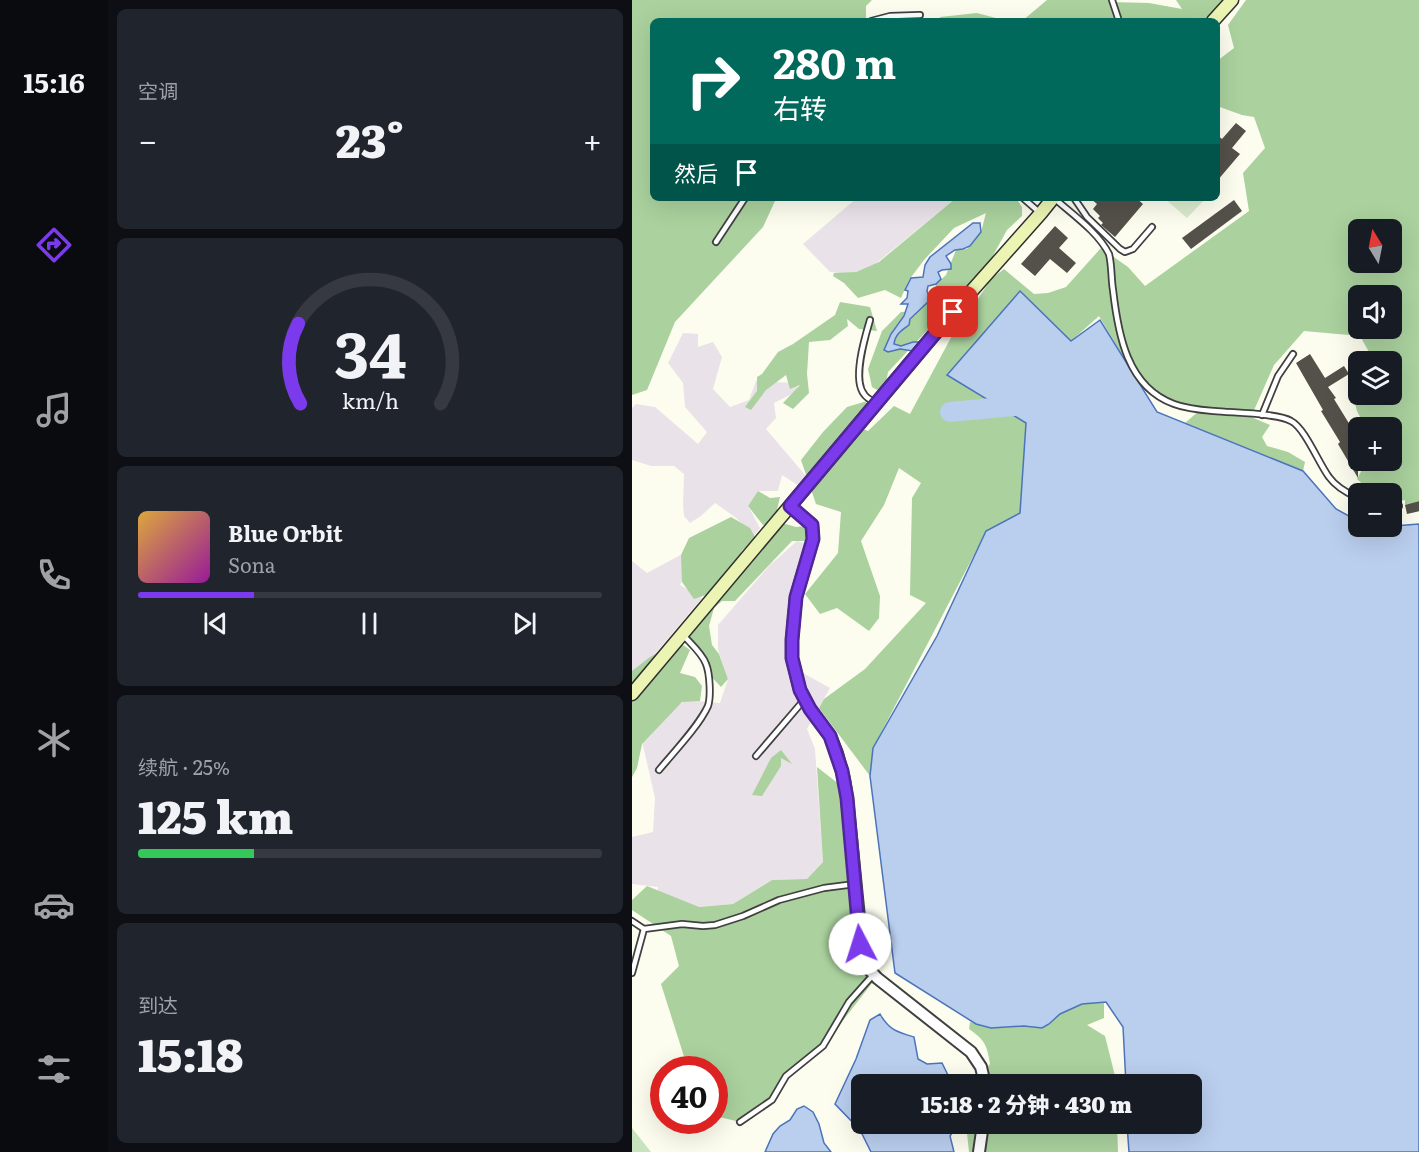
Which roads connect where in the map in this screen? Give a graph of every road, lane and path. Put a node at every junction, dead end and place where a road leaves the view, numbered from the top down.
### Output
1 (1112, 0) edge
2 (1232, 0) edge
3 (920, 15) dead end
4 (883, 18) edge
5 (1118, 18) edge
6 (1216, 18) edge
7 (743, 201) edge
8 (1027, 201) edge
9 (1051, 201) edge
10 (1057, 201) edge
11 (1076, 201) edge
12 (1041, 213) junction
13 (1152, 227) dead end
14 (716, 242) dead end
15 (870, 320) dead end
16 (1294, 354) dead end
17 (876, 404) junction
18 (1262, 415) junction
19 (1348, 493) edge
20 (790, 506) junction
21 (683, 635) junction
22 (632, 694) edge
23 (804, 700) junction
24 (756, 756) dead end
25 (659, 770) dead end
26 (855, 884) junction
27 (632, 921) edge
28 (644, 929) junction
29 (632, 973) edge
30 (874, 975) junction
31 (982, 1074) edge
32 (740, 1122) dead end
33 (982, 1134) edge
34 (979, 1152) edge

1 - 5 lane
2 - 6 main road
3 - 4 lane
7 - 14 lane
8 - 12 lane
9 - 12 main road
10 - 18 lane
11 - 13 lane
12 - 17 main road
15 - 17 lane
16 - 18 lane
17 - 20 main road
18 - 19 lane
20 - 21 main road
20 - 23 street
21 - 22 main road
21 - 25 lane
23 - 24 lane
23 - 26 street
26 - 28 lane
26 - 30 street
27 - 28 lane
28 - 29 lane
30 - 31 street
30 - 32 lane
33 - 34 street

